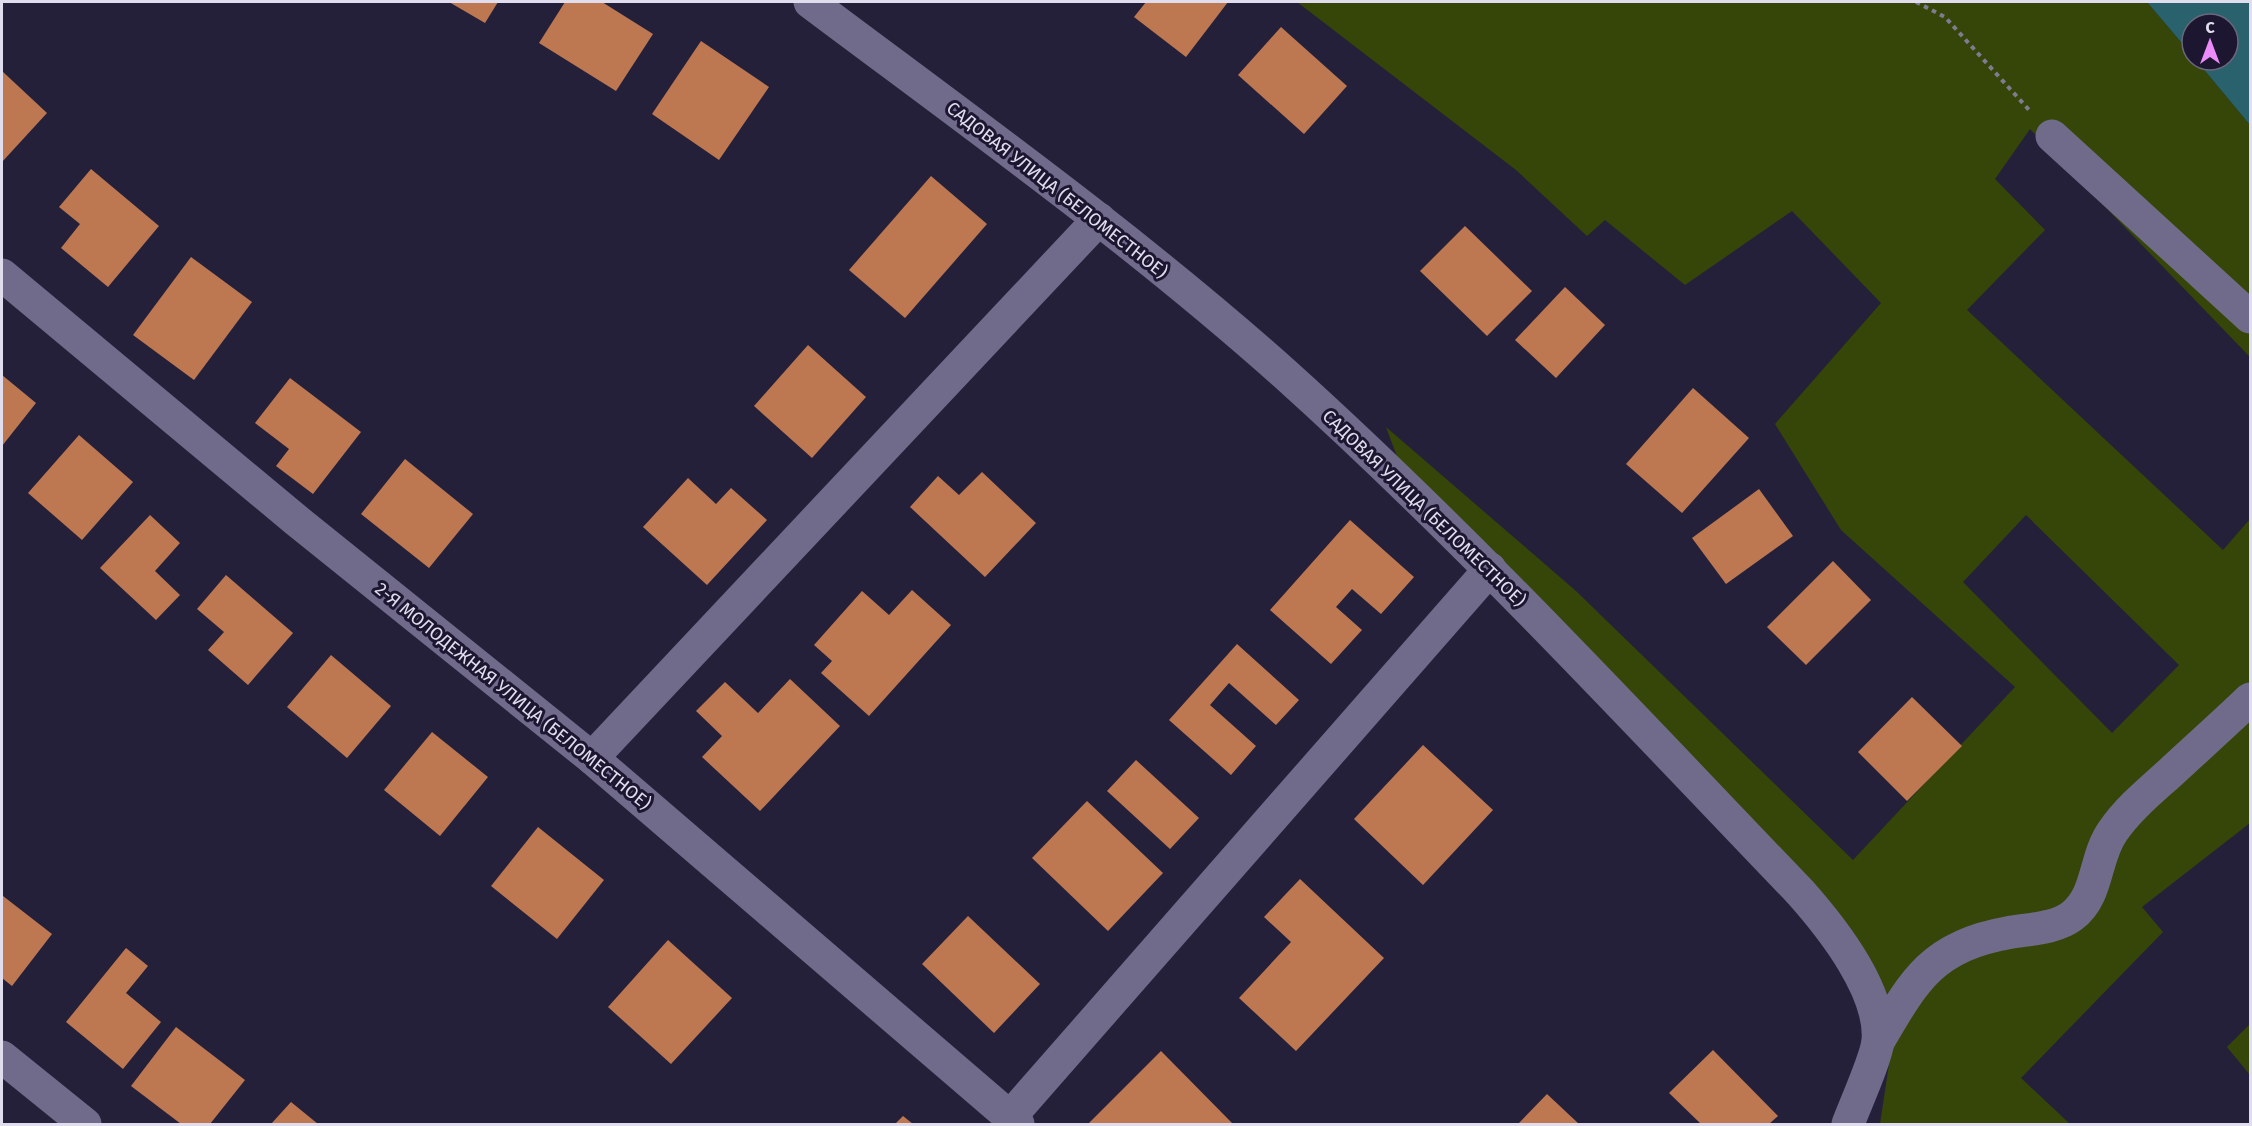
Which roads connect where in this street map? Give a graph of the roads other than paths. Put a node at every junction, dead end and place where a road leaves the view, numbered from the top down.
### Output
1 (810, 2) edge
2 (2052, 136) road end
3 (1100, 219) junction
4 (2, 275) edge
5 (2250, 317) edge
6 (1490, 569) junction
7 (2250, 699) edge
8 (592, 759) junction
9 (1878, 1042) junction
10 (2, 1057) edge
11 (1014, 1121) edge
12 (85, 1125) edge
13 (1848, 1125) edge

1 - 3 street, САДОВАЯ УЛИЦА (БЕЛОМЕСТНОЕ)
2 - 5 street
3 - 6 street, САДОВАЯ УЛИЦА (БЕЛОМЕСТНОЕ)
3 - 8 street
4 - 8 street, 2-Я МОЛОДЕЖНАЯ УЛИЦА (БЕЛОМЕСТНОЕ)
6 - 9 street, САДОВАЯ УЛИЦА (БЕЛОМЕСТНОЕ)
6 - 11 street
7 - 9 street
8 - 11 street, 2-Я МОЛОДЕЖНАЯ УЛИЦА (БЕЛОМЕСТНОЕ)
9 - 13 street, САДОВАЯ УЛИЦА (БЕЛОМЕСТНОЕ)
10 - 12 street

